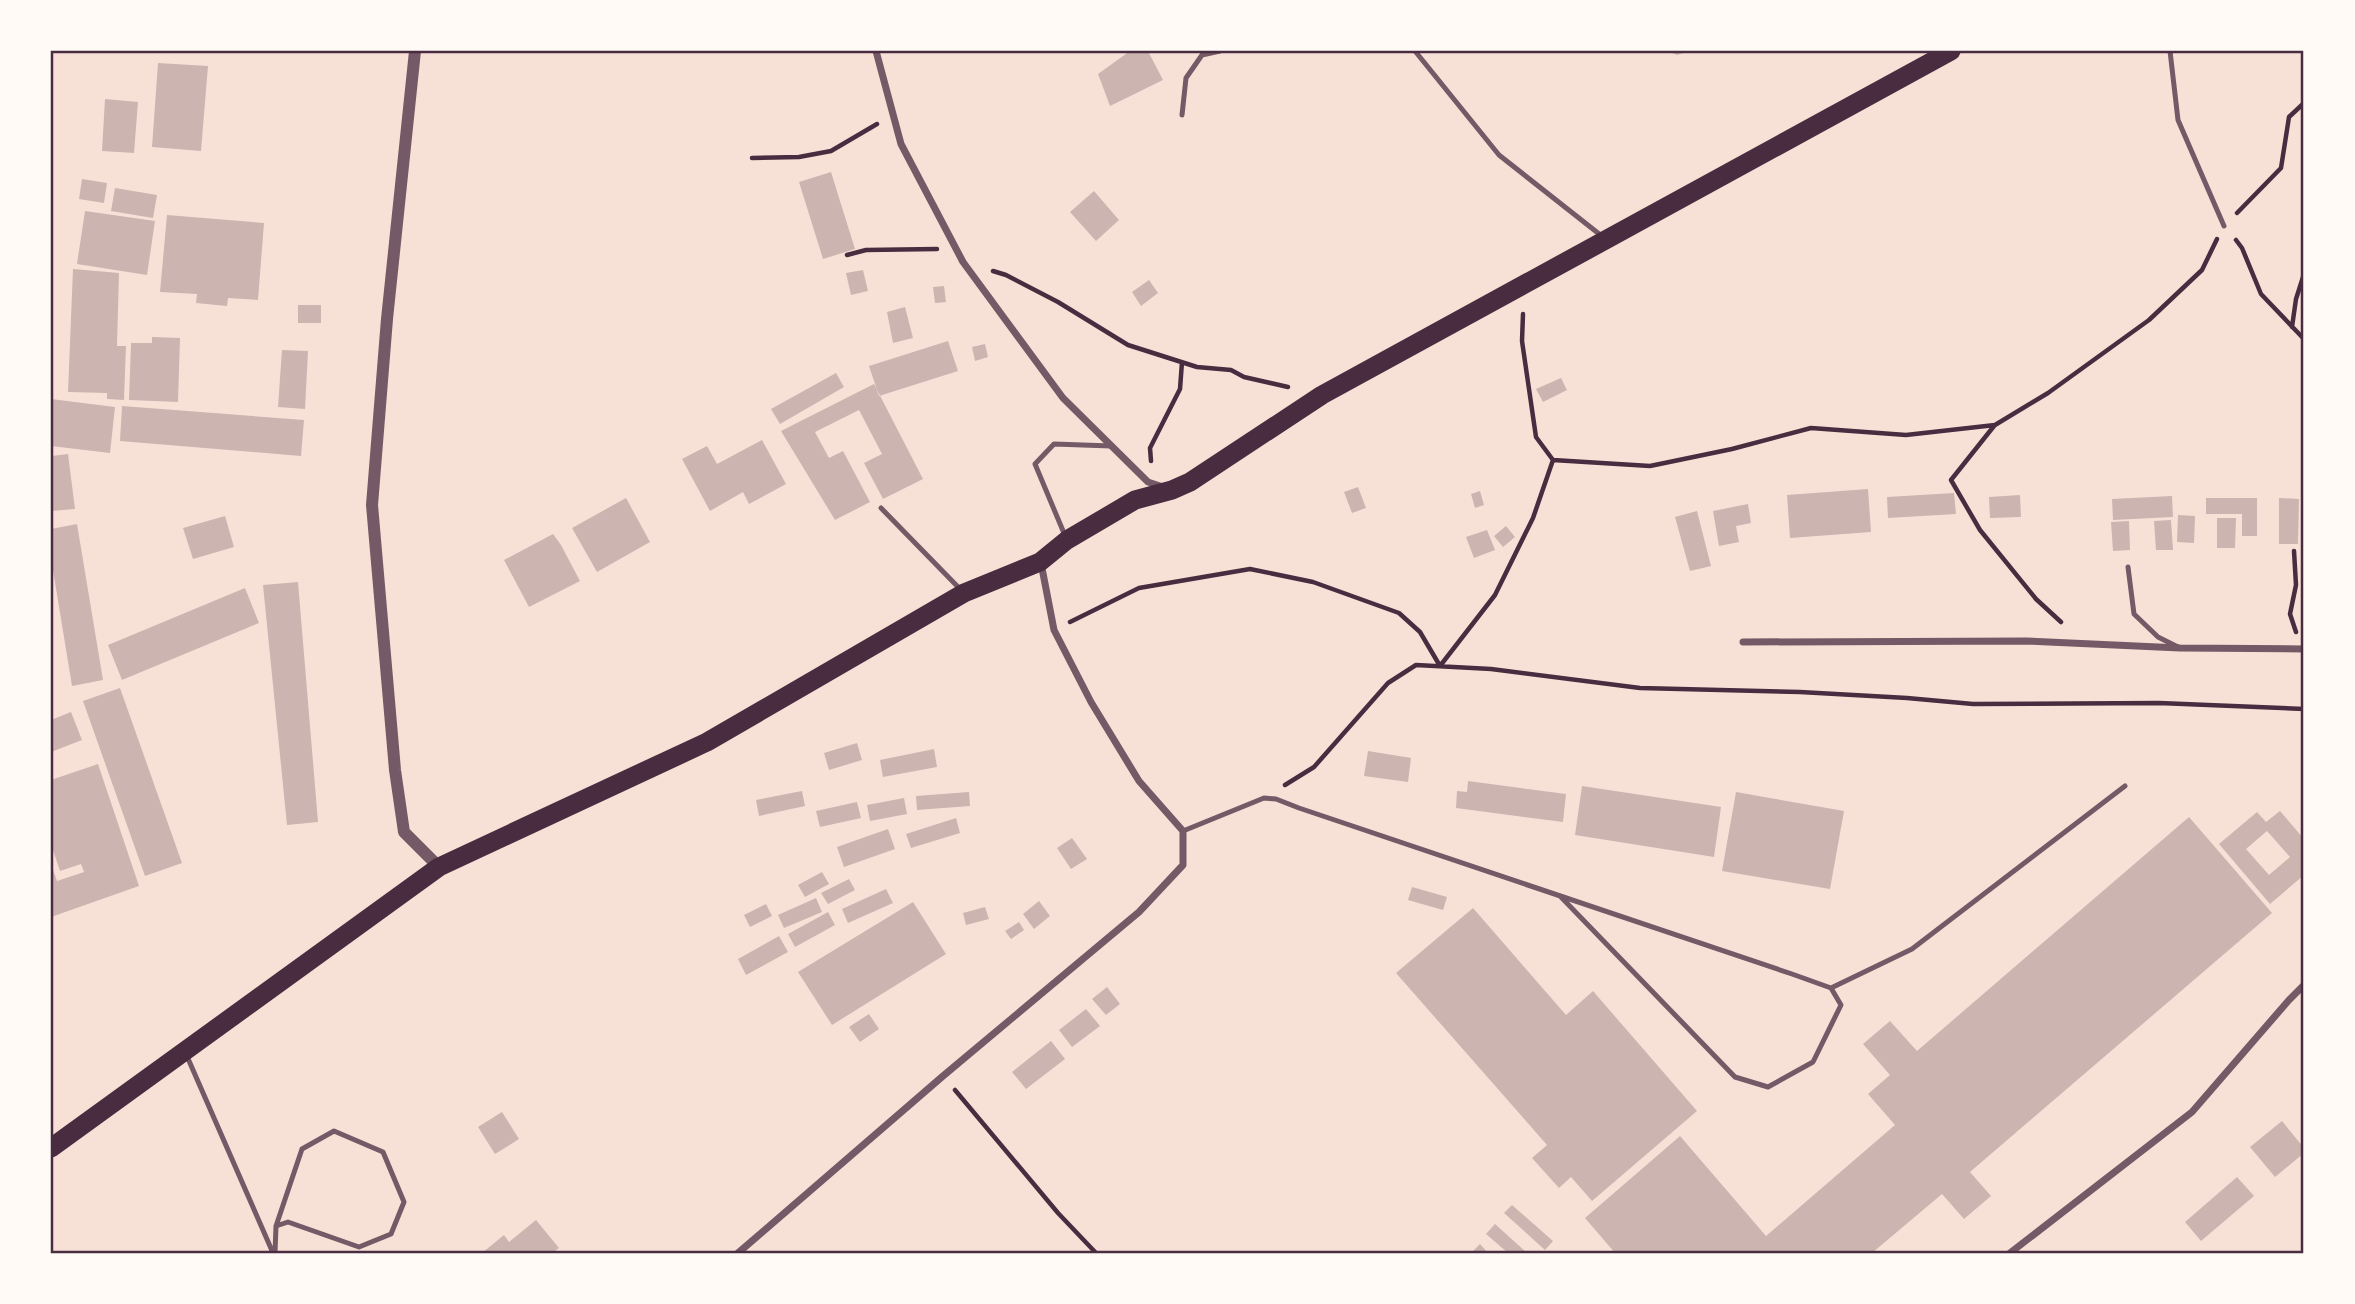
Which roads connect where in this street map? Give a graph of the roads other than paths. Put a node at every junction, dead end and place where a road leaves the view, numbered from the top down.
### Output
1 (415, 51) edge
2 (876, 51) edge
3 (1220, 51) edge
4 (1415, 51) edge
5 (1951, 51) edge
6 (2170, 51) edge
7 (1182, 115) dead end
8 (2224, 226) road end
9 (1605, 239) junction
10 (1111, 446) junction
11 (1172, 490) junction
12 (881, 508) dead end
13 (1067, 540) junction
14 (1040, 562) junction
15 (2128, 567) dead end
16 (964, 593) junction
17 (1743, 642) dead end
18 (2180, 648) junction
19 (2303, 649) edge
20 (2124, 786) dead end
21 (1183, 831) junction
22 (439, 867) junction
23 (1560, 896) junction
24 (2304, 985) edge
25 (1831, 988) junction
26 (185, 1051) junction
27 (51, 1148) edge
28 (276, 1226) junction
29 (274, 1253) edge
30 (738, 1253) edge
31 (2010, 1253) edge

1 - 22 street
2 - 10 street
3 - 7 lane
4 - 9 lane
5 - 9 highway
6 - 8 lane
9 - 11 highway
10 - 11 street
10 - 13 lane
11 - 13 highway
12 - 16 lane
13 - 14 highway
14 - 16 highway
14 - 21 street
15 - 18 lane
16 - 22 highway
17 - 18 street
18 - 19 street
20 - 25 lane
21 - 23 lane
21 - 30 street
22 - 26 highway
23 - 25 lane
23 - 25 lane
24 - 31 street
26 - 27 highway
26 - 29 lane
28 - 28 lane
28 - 29 lane

